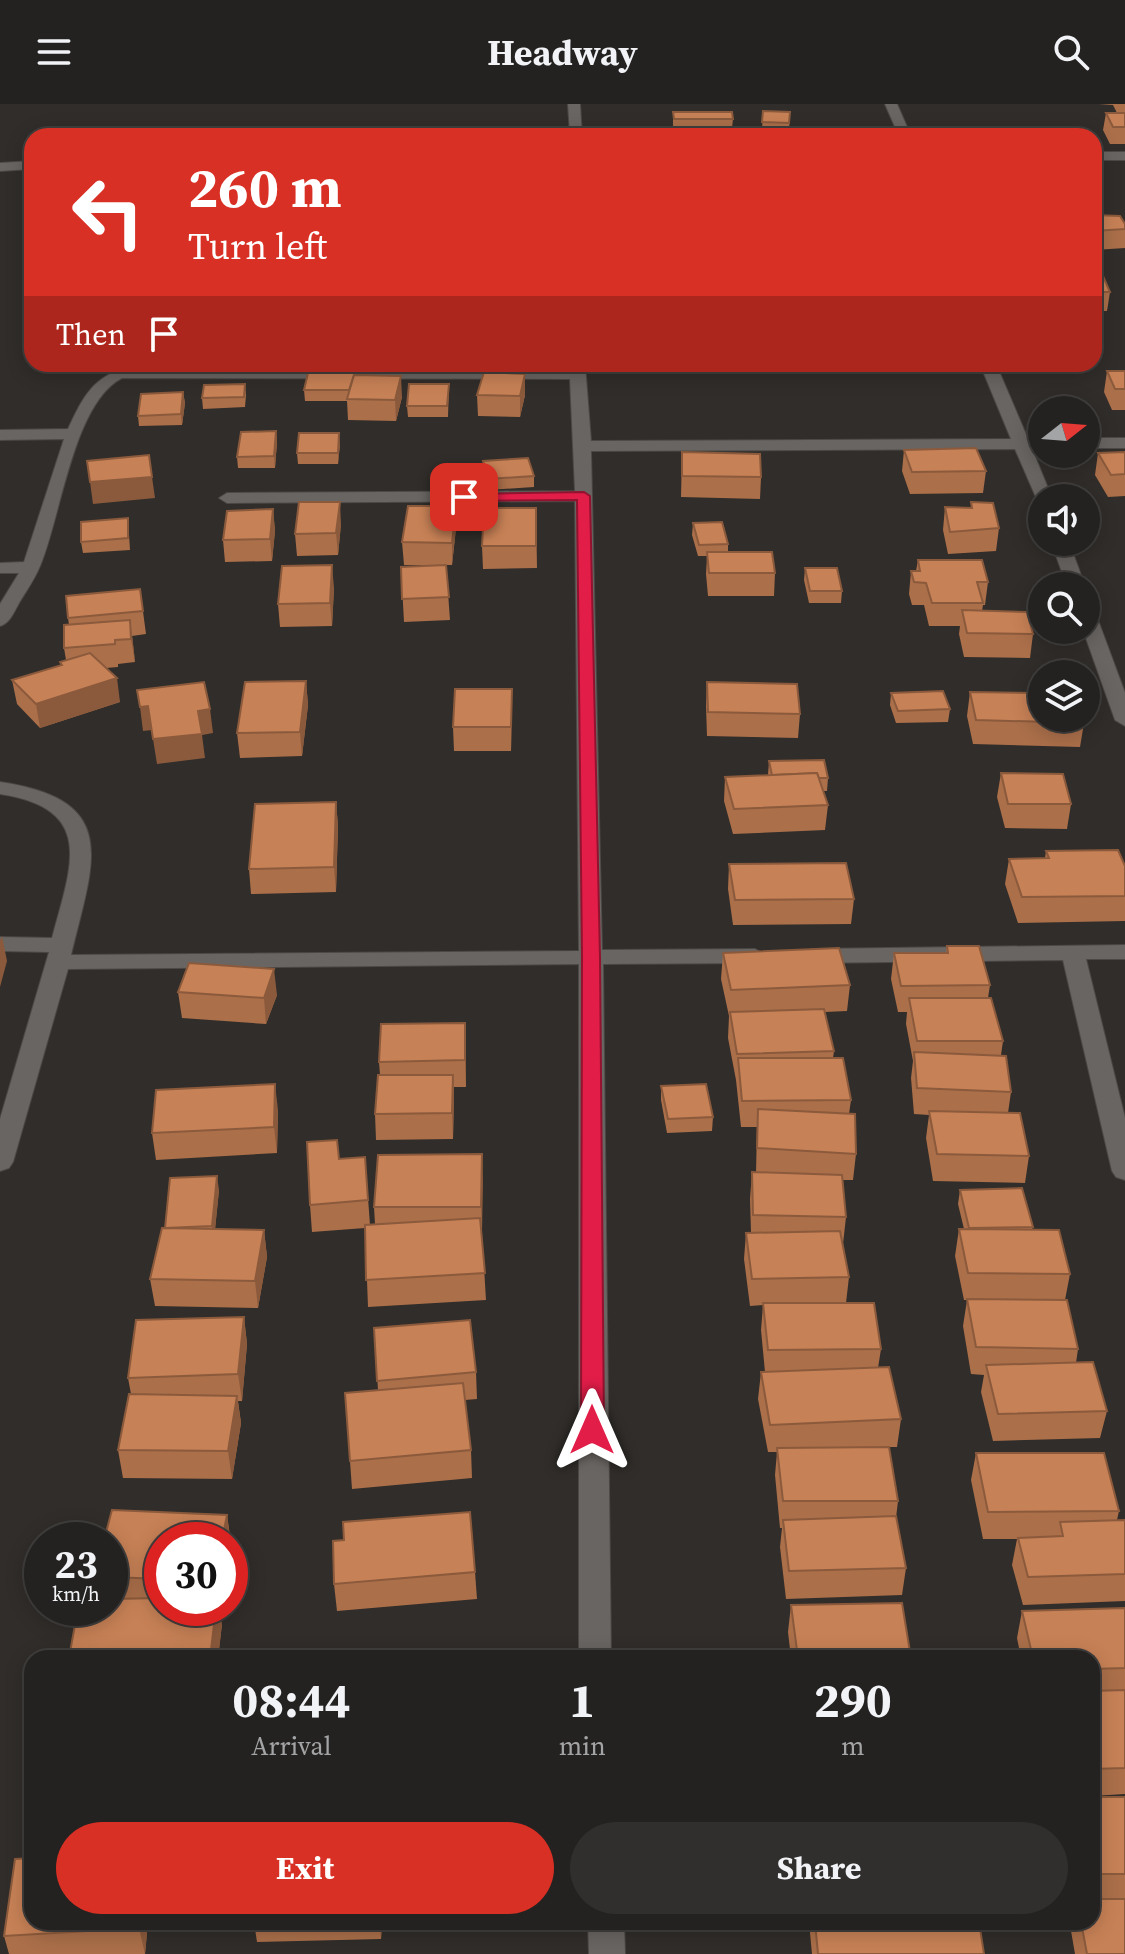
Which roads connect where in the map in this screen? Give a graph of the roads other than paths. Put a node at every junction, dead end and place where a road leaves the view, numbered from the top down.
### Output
1 (574, 104) edge
2 (891, 104) edge
3 (576, 128) edge
4 (902, 128) edge
5 (1102, 156) edge
6 (1125, 156) edge
7 (24, 166) edge
8 (0, 167) edge
9 (129, 372) edge
10 (577, 372) edge
11 (992, 372) edge
12 (74, 434) junction
13 (0, 435) edge
14 (1100, 443) edge
15 (1125, 443) edge
16 (1024, 444) junction
17 (1028, 444) edge
18 (583, 446) junction
19 (1039, 484) edge
20 (584, 496) junction
21 (227, 498) dead end
22 (31, 567) junction
23 (0, 568) edge
24 (0, 620) edge
25 (1098, 644) edge
26 (1125, 720) edge
27 (0, 788) edge
28 (0, 944) edge
29 (1125, 952) edge
30 (1073, 953) junction
31 (60, 954) junction
32 (591, 957) junction
33 (0, 1162) edge
34 (1125, 1171) edge
35 (595, 1650) edge
36 (606, 1930) edge
37 (607, 1954) edge

1 - 3 street
2 - 4 street
5 - 6 street
7 - 8 street
9 - 12 street
10 - 18 street
11 - 16 street
12 - 13 street
12 - 22 street
14 - 15 street
16 - 17 street
16 - 18 street
16 - 19 street
18 - 20 street
20 - 21 street
20 - 32 street
22 - 23 street
22 - 24 street
25 - 26 street
27 - 31 street
28 - 31 street
29 - 30 street
30 - 32 street
30 - 34 street
31 - 32 street
31 - 33 street
32 - 35 street
36 - 37 street

